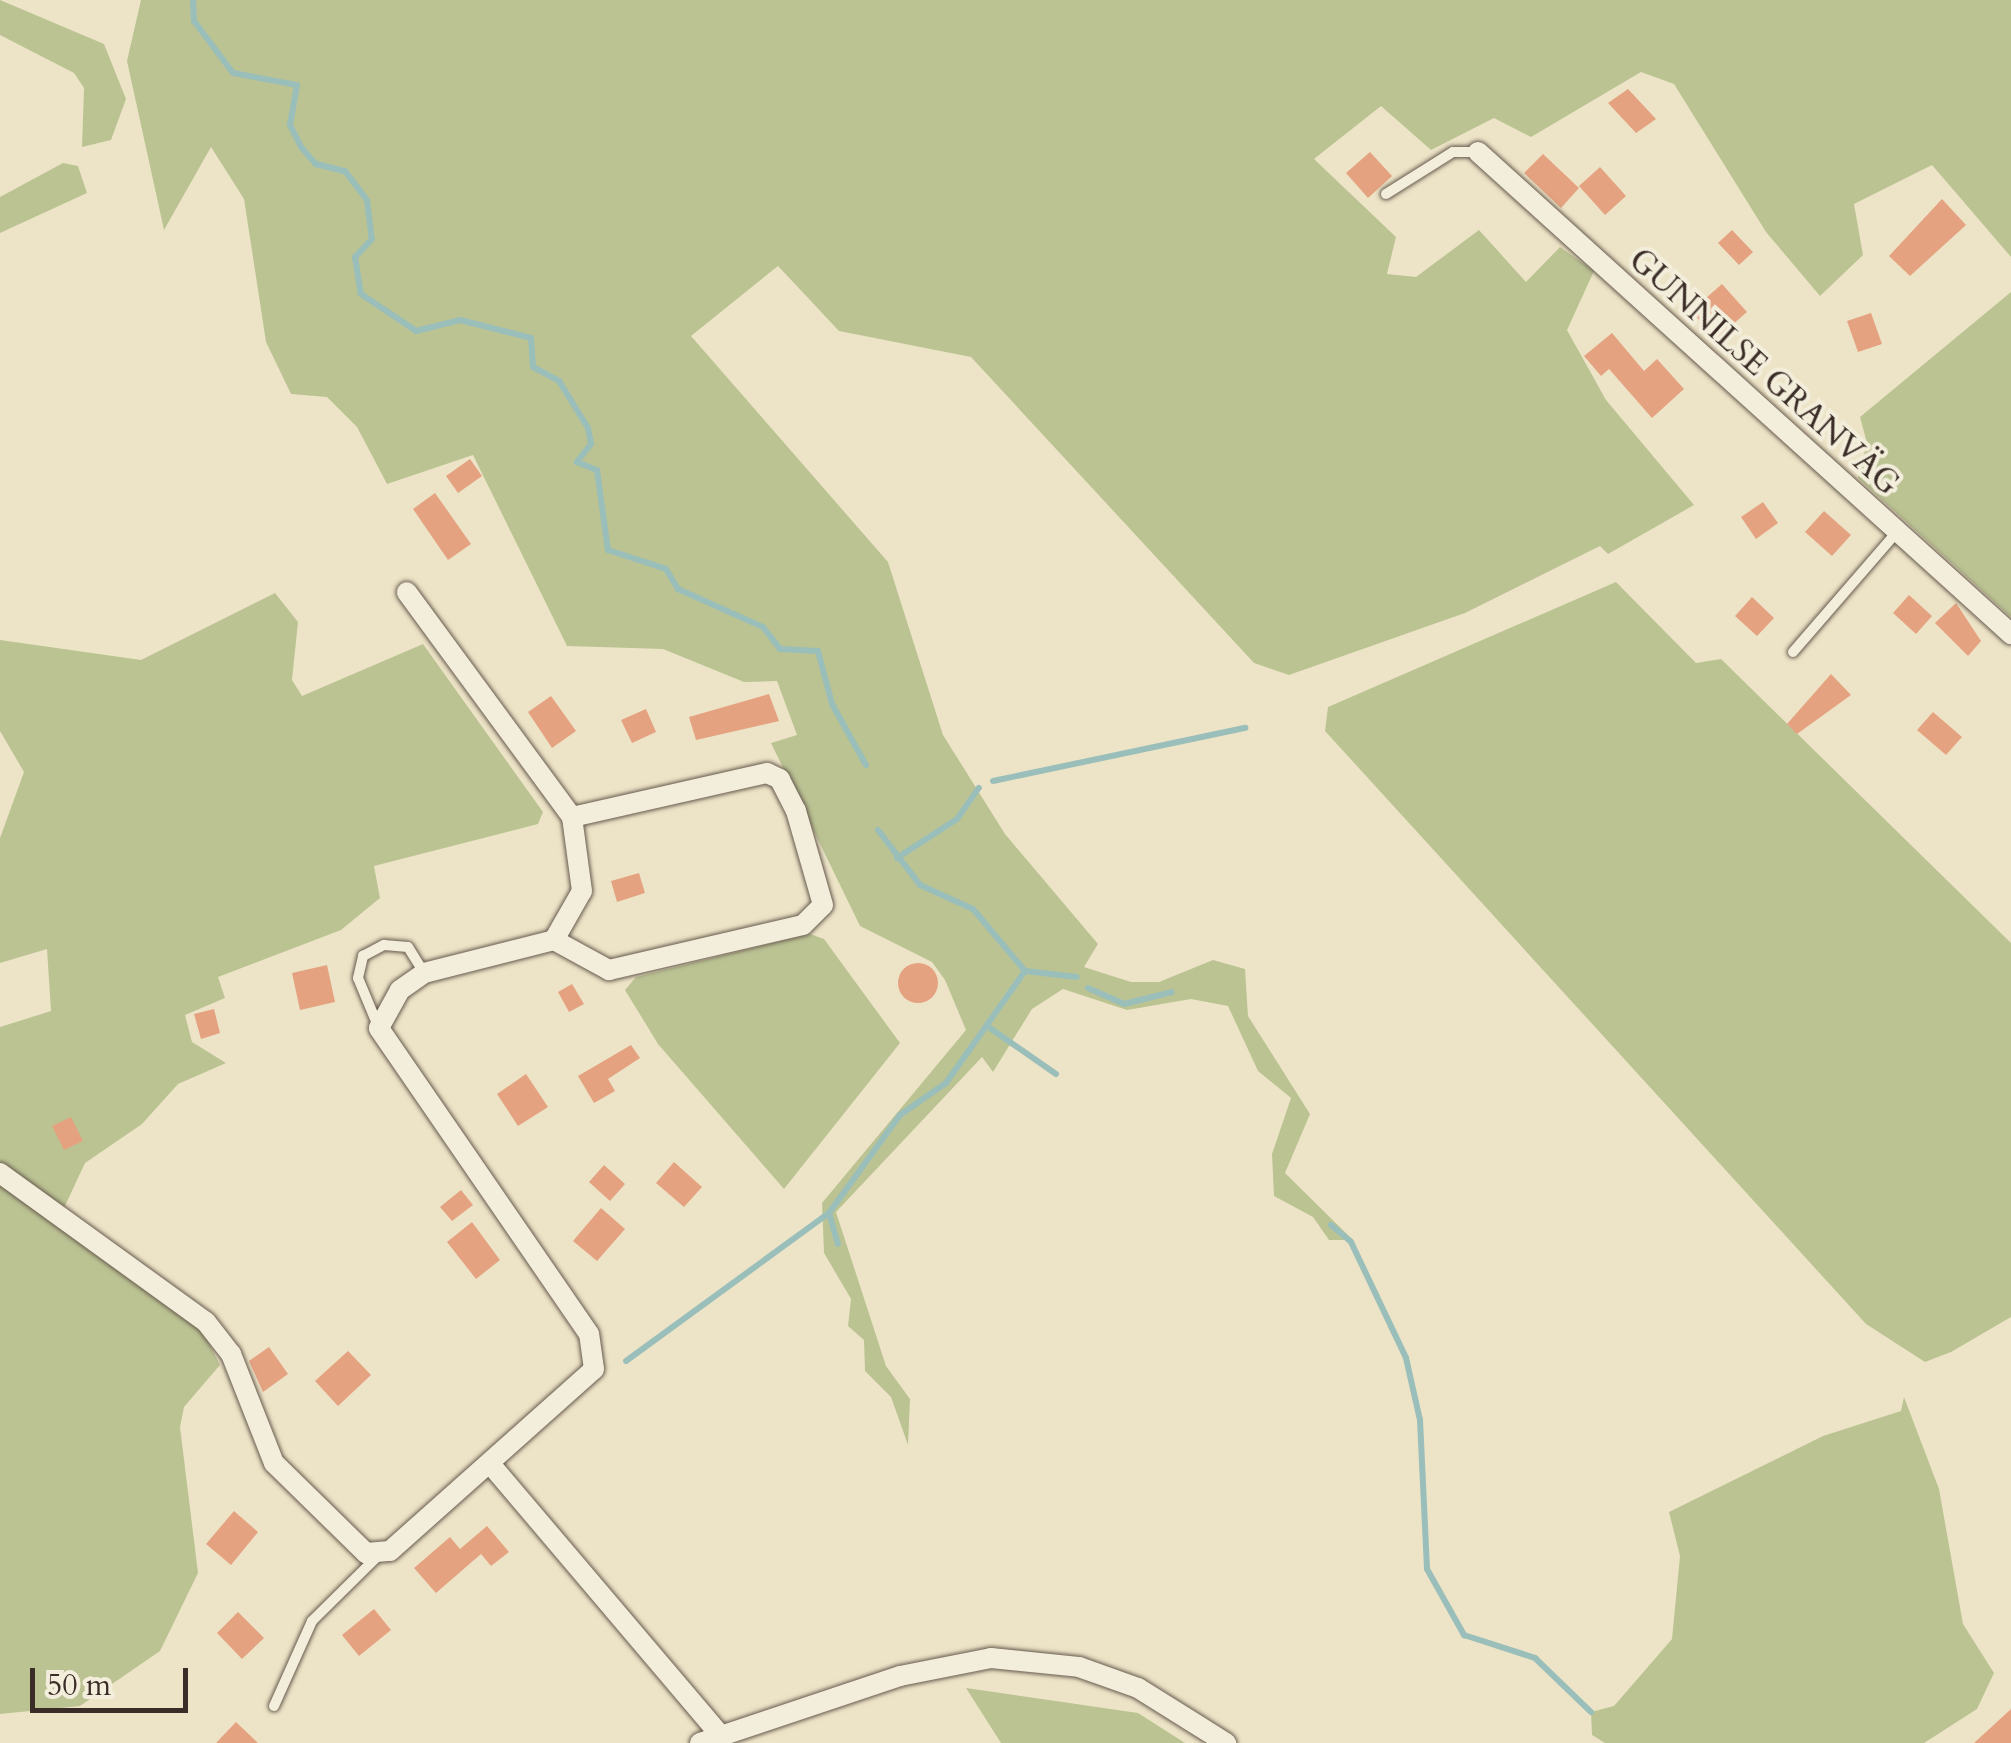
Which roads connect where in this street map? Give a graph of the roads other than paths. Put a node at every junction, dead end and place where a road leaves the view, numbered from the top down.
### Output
1 (1478, 152) joint
2 (1386, 194) dead end
3 (1897, 532) junction
4 (407, 592) dead end
5 (2011, 634) edge
6 (1793, 652) dead end
7 (572, 817) junction
8 (554, 940) junction
9 (424, 972) junction
10 (380, 1028) junction
11 (0, 1173) edge
12 (492, 1466) junction
13 (378, 1555) junction
14 (274, 1706) dead end
15 (710, 1739) edge
16 (1226, 1743) edge

1 - 2 lane
1 - 3 street, GUNNILSE GRANVÄG
3 - 5 street, GUNNILSE GRANVÄG
3 - 6 lane
4 - 7 street
7 - 8 street
7 - 8 street
8 - 9 street
9 - 10 street
9 - 10 lane
10 - 12 street
11 - 13 street
12 - 13 street
12 - 15 street
13 - 14 lane
15 - 16 street

